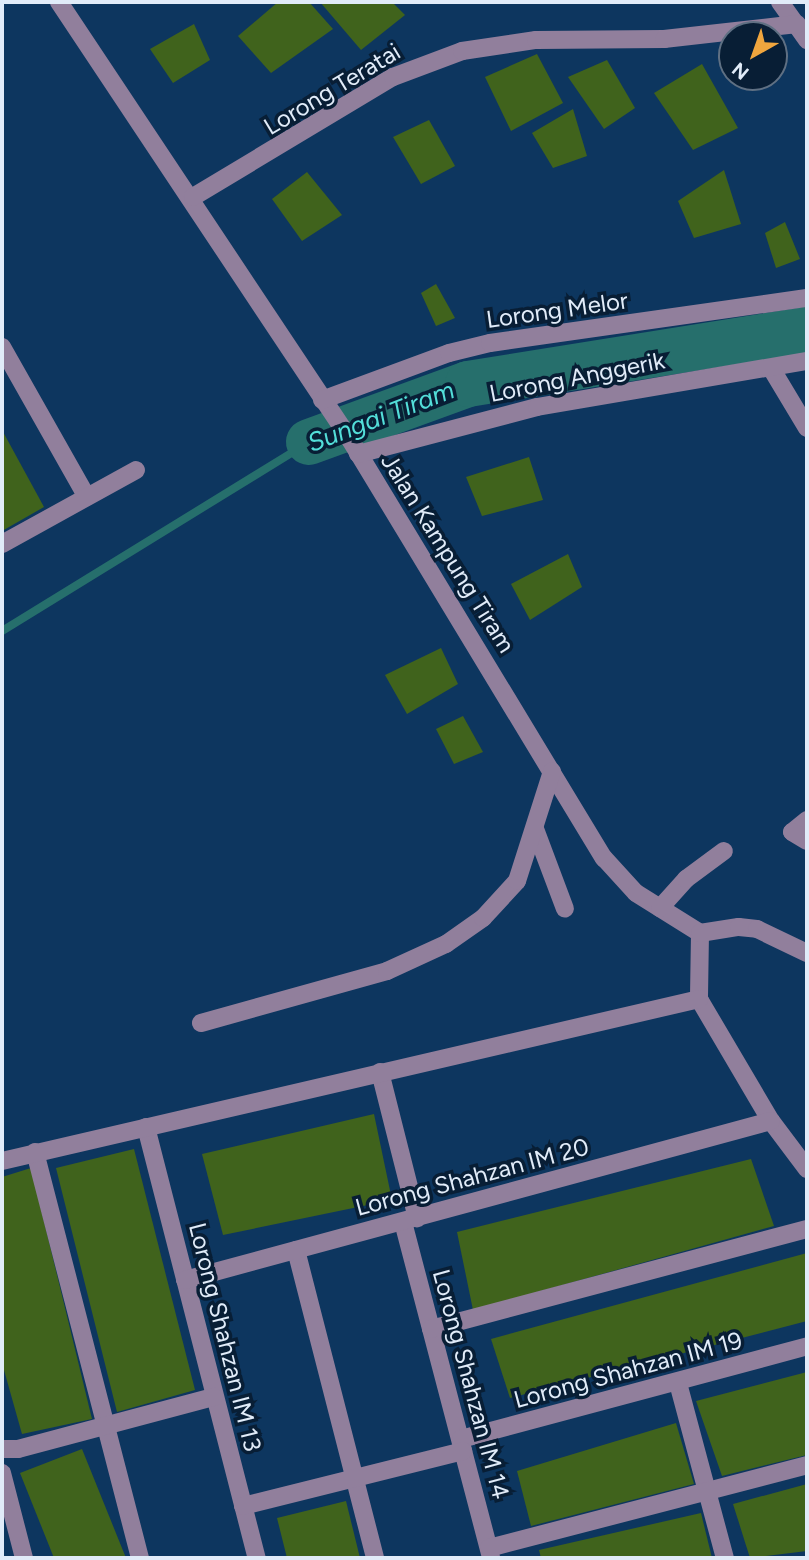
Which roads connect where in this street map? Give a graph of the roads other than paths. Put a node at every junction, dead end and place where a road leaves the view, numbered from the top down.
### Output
1 (59, 2) edge
2 (780, 2) edge
3 (797, 24) junction
4 (807, 40) edge
5 (192, 197) junction
6 (807, 298) edge
7 (2, 347) edge
8 (807, 361) edge
9 (771, 368) junction
10 (327, 407) junction
11 (807, 428) edge
12 (354, 447) junction
13 (136, 470) dead end
14 (87, 497) junction
15 (2, 544) edge
16 (552, 771) junction
17 (807, 820) edge
18 (535, 829) junction
19 (807, 841) edge
20 (724, 850) dead end
21 (660, 908) junction
22 (565, 909) dead end
23 (700, 933) junction
24 (807, 953) edge
25 (699, 999) junction
26 (201, 1023) dead end
27 (380, 1072) junction
28 (771, 1121) junction
29 (146, 1127) junction
30 (35, 1152) junction
31 (2, 1161) edge
32 (807, 1169) edge
33 (410, 1220) junction
34 (807, 1230) edge
35 (296, 1250) junction
36 (185, 1280) junction
37 (431, 1329) junction
38 (807, 1346) edge
39 (678, 1382) junction
40 (214, 1397) junction
41 (107, 1426) junction
42 (462, 1445) junction
43 (2, 1449) edge
44 (807, 1465) edge
45 (2, 1473) edge
46 (355, 1479) junction
47 (707, 1492) junction
48 (243, 1506) junction
49 (490, 1553) edge
50 (24, 1558) edge
51 (140, 1558) edge
52 (257, 1558) edge
53 (375, 1558) edge
54 (725, 1558) edge

1 - 5 street, Jalan Kampung Tiram
2 - 3 street
3 - 4 street
3 - 5 street, Lorong Teratai
5 - 10 street, Jalan Kampung Tiram
6 - 10 street, Lorong Melor
7 - 14 street
8 - 9 street, Lorong Anggerik
9 - 11 street
9 - 12 street, Lorong Anggerik
10 - 12 street, Jalan Kampung Tiram
12 - 16 street, Jalan Kampung Tiram
13 - 14 street
14 - 15 street
16 - 18 street
16 - 21 street, Jalan Kampung Tiram
17 - 19 street
18 - 22 street
18 - 26 street
20 - 21 street
21 - 23 street, Jalan Kampung Tiram
23 - 24 street
23 - 25 street
25 - 27 street
25 - 28 street
27 - 29 street
27 - 33 street, Lorong Shahzan IM 14
28 - 32 street
28 - 33 street, Lorong Shahzan IM 20
29 - 30 street
29 - 36 street, Lorong Shahzan IM 13
30 - 31 street
30 - 41 street
33 - 35 street, Lorong Shahzan IM 20
33 - 37 street, Lorong Shahzan IM 14
34 - 37 street
35 - 36 street, Lorong Shahzan IM 20
35 - 46 street
36 - 40 street, Lorong Shahzan IM 13
37 - 42 street, Lorong Shahzan IM 14
38 - 39 street, Lorong Shahzan IM 19
39 - 42 street, Lorong Shahzan IM 19
39 - 47 street
40 - 41 street
40 - 48 street, Lorong Shahzan IM 13
41 - 43 street
41 - 51 street
42 - 46 street, Lorong Shahzan IM 19
42 - 49 street, Lorong Shahzan IM 14
44 - 47 street
45 - 50 street
46 - 48 street, Lorong Shahzan IM 19
46 - 53 street
47 - 49 street
47 - 54 street
48 - 52 street, Lorong Shahzan IM 13

